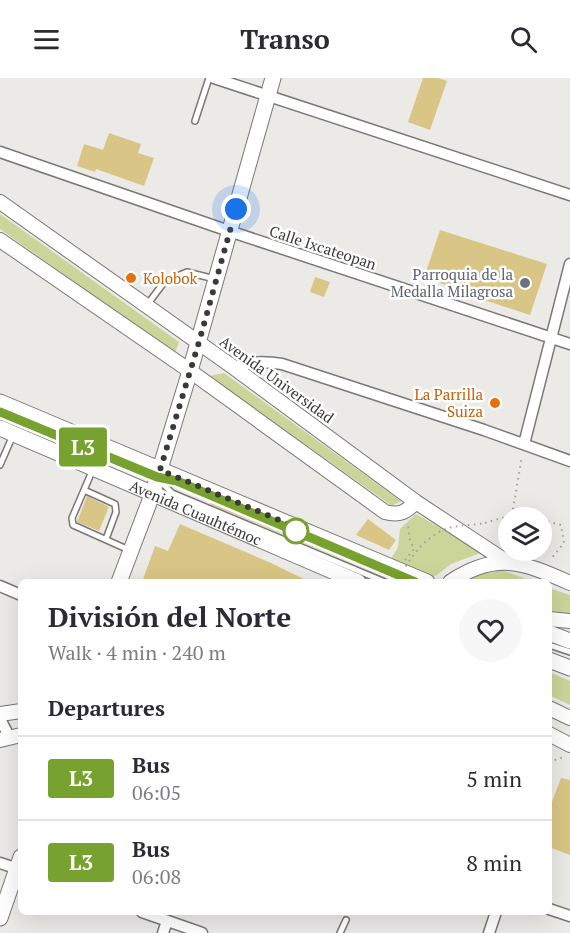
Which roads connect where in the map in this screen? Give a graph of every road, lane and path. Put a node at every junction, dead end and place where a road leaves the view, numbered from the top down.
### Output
1 (209, 78) edge
2 (213, 78) edge
3 (273, 78) edge
4 (268, 96) junction
5 (195, 121) dead end
6 (0, 152) edge
7 (570, 195) edge
8 (0, 202) edge
9 (229, 231) junction
10 (0, 240) edge
11 (570, 264) edge
12 (217, 279) junction
13 (147, 305) junction
14 (551, 338) junction
15 (199, 342) junction
16 (570, 344) edge
17 (233, 367) junction
18 (190, 371) junction
19 (0, 402) edge
20 (0, 412) edge
21 (7, 431) edge
22 (524, 444) junction
23 (570, 461) edge
24 (0, 465) edge
25 (93, 469) junction
26 (158, 473) junction
27 (84, 490) junction
28 (152, 495) junction
29 (416, 502) junction
30 (514, 507) edge
31 (498, 520) edge
32 (407, 523) dead end
33 (552, 523) edge
34 (106, 539) junction
35 (564, 543) junction
36 (570, 547) edge
37 (131, 551) junction
38 (408, 561) junction
39 (507, 562) junction
40 (542, 570) junction
41 (121, 579) edge
42 (351, 579) edge
43 (378, 579) edge
44 (399, 579) edge
45 (408, 579) edge
46 (420, 579) edge
47 (455, 579) edge
48 (570, 583) edge
49 (0, 586) edge
50 (18, 594) edge
51 (552, 619) edge
52 (570, 621) edge
53 (552, 634) edge
54 (570, 641) edge
55 (552, 646) edge
56 (570, 652) edge
57 (552, 661) edge
58 (570, 668) edge
59 (552, 709) edge
60 (18, 711) edge
61 (0, 714) edge
62 (570, 718) edge
63 (0, 719) edge
64 (552, 737) edge
65 (10, 738) edge
66 (568, 751) edge
67 (552, 760) edge
68 (0, 863) edge
69 (18, 865) edge
70 (18, 870) edge
71 (552, 910) edge
72 (150, 915) edge
73 (495, 915) edge
74 (570, 916) edge
75 (0, 918) edge
76 (346, 920) dead end
77 (167, 921) junction
78 (163, 933) edge
79 (202, 933) edge
80 (340, 933) edge
81 (489, 933) edge

1 - 5 lane
2 - 4 street
3 - 4 main road
4 - 7 street
4 - 9 main road
6 - 9 street, Calle Ixcateopan
8 - 13 main road, Avenida Universidad
9 - 12 main road
9 - 14 street, Calle Ixcateopan
10 - 18 main road
11 - 14 street
12 - 13 lane
12 - 15 main road
13 - 15 main road, Avenida Universidad
14 - 16 street, Calle Ixcateopan
14 - 22 street
15 - 17 main road, Avenida Universidad
15 - 18 main road
17 - 22 street
17 - 29 main road, Avenida Universidad
18 - 26 main road
18 - 29 main road
19 - 26 main road, Avenida Cuauhtémoc
20 - 26 lane
21 - 24 lane
21 - 25 main road, Avenida Cuauhtémoc
22 - 23 street
22 - 30 path
25 - 27 lane
25 - 28 main road, Avenida Cuauhtémoc
26 - 28 main road
26 - 43 lane
26 - 45 lane
26 - 46 main road, Avenida Cuauhtémoc
27 - 34 lane
27 - 34 lane
28 - 37 main road
28 - 42 main road, Avenida Cuauhtémoc
29 - 39 main road, Avenida Universidad
31 - 38 path, bridge
32 - 38 path, bridge
33 - 35 path
34 - 37 lane
35 - 36 path
35 - 40 path
37 - 41 main road
38 - 44 path, bridge
39 - 40 main road
39 - 47 main road
40 - 48 main road
49 - 50 street
51 - 52 main road
53 - 54 main road
55 - 56 lane
57 - 58 main road
59 - 62 main road
60 - 61 main road
63 - 65 street
64 - 66 main road
66 - 67 path
68 - 69 street
70 - 75 main road
71 - 74 street
72 - 77 street
73 - 81 street
76 - 80 lane
77 - 78 street
77 - 79 street

